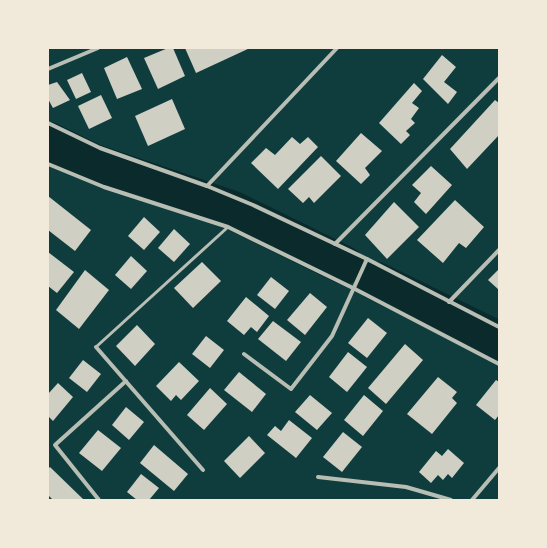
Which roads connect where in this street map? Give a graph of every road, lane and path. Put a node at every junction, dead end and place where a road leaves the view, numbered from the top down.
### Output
1 (98, 48) edge
2 (338, 48) edge
3 (48, 69) edge
4 (499, 78) edge
5 (48, 123) edge
6 (48, 164) edge
7 (207, 186) junction
8 (228, 227) junction
9 (335, 244) junction
10 (499, 250) edge
11 (367, 259) junction
12 (353, 288) junction
13 (449, 302) junction
14 (499, 327) edge
15 (96, 348) joint
16 (244, 354) dead end
17 (499, 364) edge
18 (126, 381) junction
19 (499, 468) edge
20 (203, 470) dead end
21 (318, 477) dead end
22 (99, 500) edge
23 (451, 500) edge
24 (472, 500) edge

1 - 3 street
2 - 7 street
4 - 9 street
5 - 7 street
6 - 8 street
7 - 9 street
8 - 12 street
8 - 15 lane
9 - 11 street
10 - 13 street
11 - 12 street
11 - 13 street
12 - 16 street
12 - 17 street
13 - 14 street
15 - 18 street
18 - 20 street
18 - 22 street
19 - 24 street
21 - 23 street

